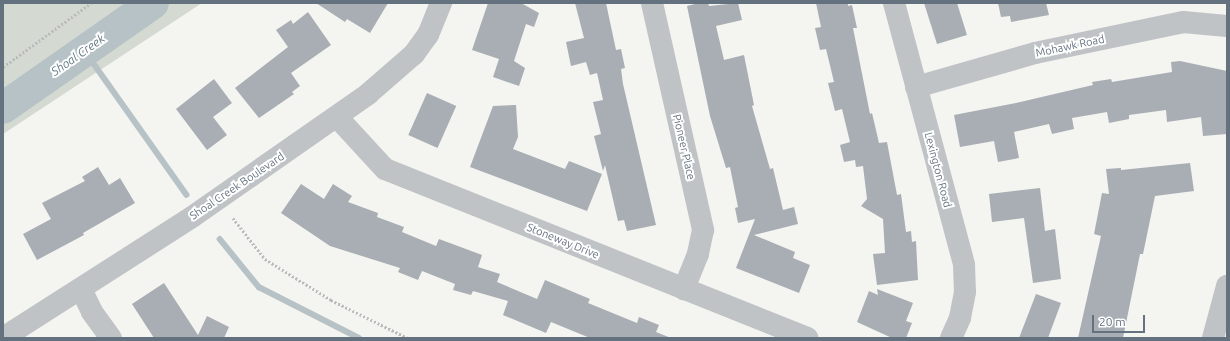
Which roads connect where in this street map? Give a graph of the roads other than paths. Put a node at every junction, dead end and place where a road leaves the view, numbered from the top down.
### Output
1 (441, 3) edge
2 (652, 3) edge
3 (894, 3) edge
4 (1227, 26) edge
5 (916, 87) junction
6 (337, 118) junction
7 (1227, 286) edge
8 (81, 289) junction
9 (684, 289) junction
10 (3, 338) edge
11 (111, 338) edge
12 (806, 338) edge
13 (951, 338) edge
14 (1213, 338) edge

1 - 6 street, Shoal Creek Boulevard
2 - 9 street, Pioneer Place
3 - 5 street, Lexington Road
4 - 5 street, Mohawk Road
5 - 13 street, Lexington Road
6 - 8 street, Shoal Creek Boulevard
6 - 9 street, Stoneway Drive
7 - 14 street
8 - 10 street, Shoal Creek Boulevard
8 - 11 street
9 - 12 street, Stoneway Drive

